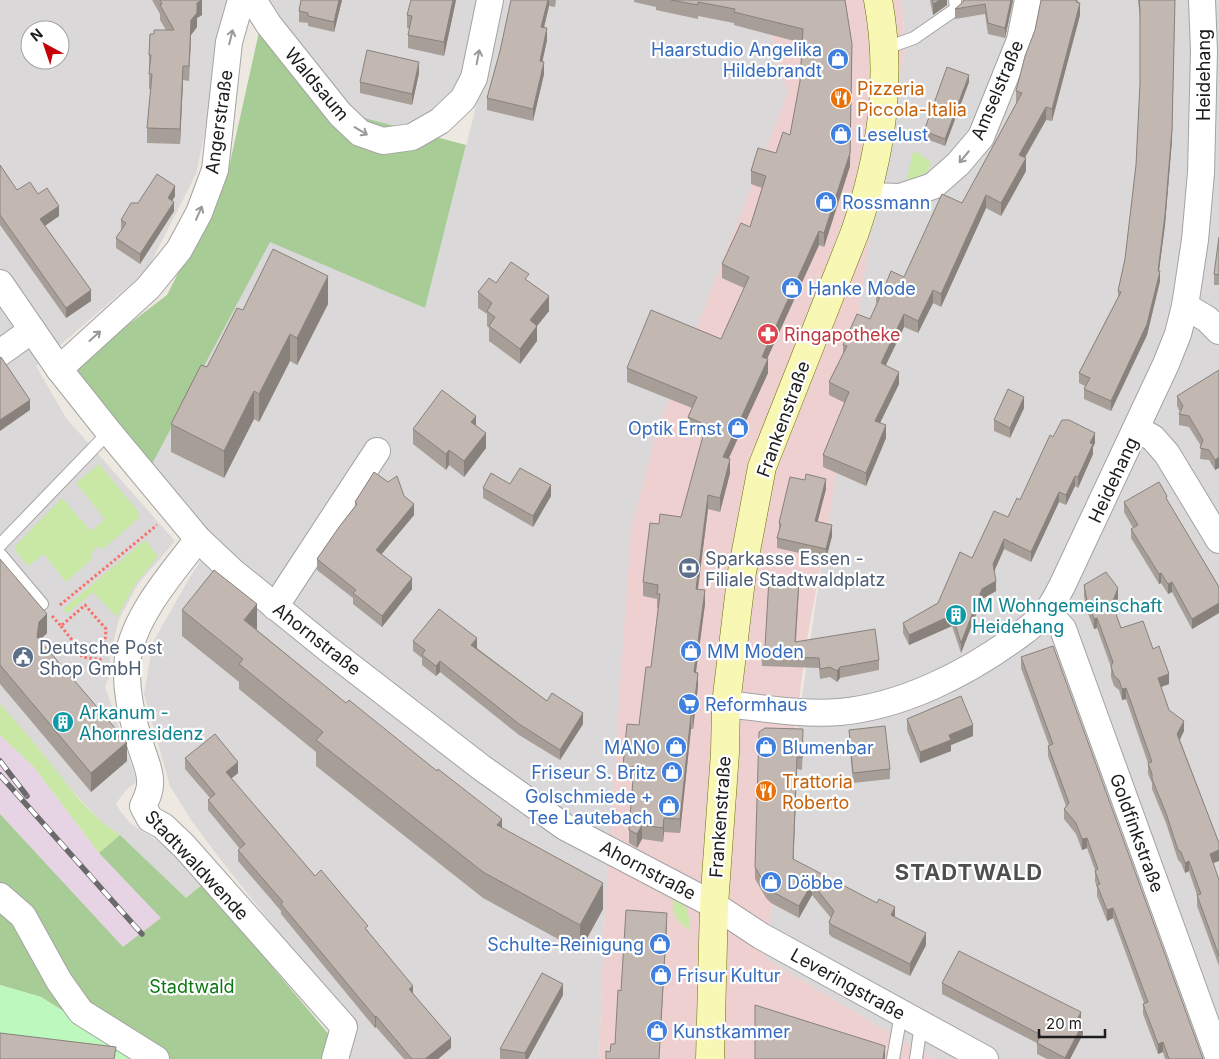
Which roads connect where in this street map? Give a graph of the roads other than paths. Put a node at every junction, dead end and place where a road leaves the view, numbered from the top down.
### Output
1 (241, 0) edge
2 (253, 0) edge
3 (490, 0) edge
4 (878, 0) edge
5 (955, 0) edge
6 (1028, 0) edge
7 (1202, 0) edge
8 (883, 49) junction
9 (867, 196) junction
10 (0, 283) edge
11 (1185, 306) junction
12 (32, 330) junction
13 (1219, 331) edge
14 (0, 353) edge
15 (59, 369) junction
16 (1137, 429) junction
17 (109, 432) junction
18 (377, 451) dead end
19 (198, 539) junction
20 (1219, 540) edge
21 (0, 545) edge
22 (0, 554) edge
23 (275, 606) junction
24 (46, 609) edge
25 (1047, 611) junction
26 (726, 704) junction
27 (0, 896) edge
28 (714, 905) junction
29 (911, 1019) junction
30 (156, 1059) edge
31 (335, 1059) edge
32 (710, 1059) edge
33 (894, 1059) edge
34 (916, 1059) edge
35 (985, 1059) edge
36 (1219, 1059) edge

15 -> 1 street, Angerstraße
2 -> 3 street, Waldsaum
4 - 8 main road, Frankenstraße
5 - 8 lane
6 -> 9 street, Amselstraße
7 - 11 street, Heidehang
8 - 9 main road, Frankenstraße
9 - 26 main road, Frankenstraße
10 - 12 street, Ahornstraße
11 - 13 street
11 - 16 street, Heidehang
12 - 14 street
12 - 15 street, Ahornstraße
15 - 17 street, Ahornstraße
16 - 20 street
16 - 25 street, Heidehang
17 - 19 street, Ahornstraße
17 - 21 lane
18 - 23 street
19 - 23 street, Ahornstraße
19 - 31 street, Stadtwaldwende
22 - 24 lane
23 - 28 street, Ahornstraße
25 - 26 street, Heidehang
25 - 36 street, Goldfinkstraße
26 - 28 main road, Frankenstraße
27 - 30 street
28 - 29 street, Leveringstraße
28 - 32 main road, Frankenstraße
29 - 33 lane
29 - 34 lane
29 - 35 street, Leveringstraße

